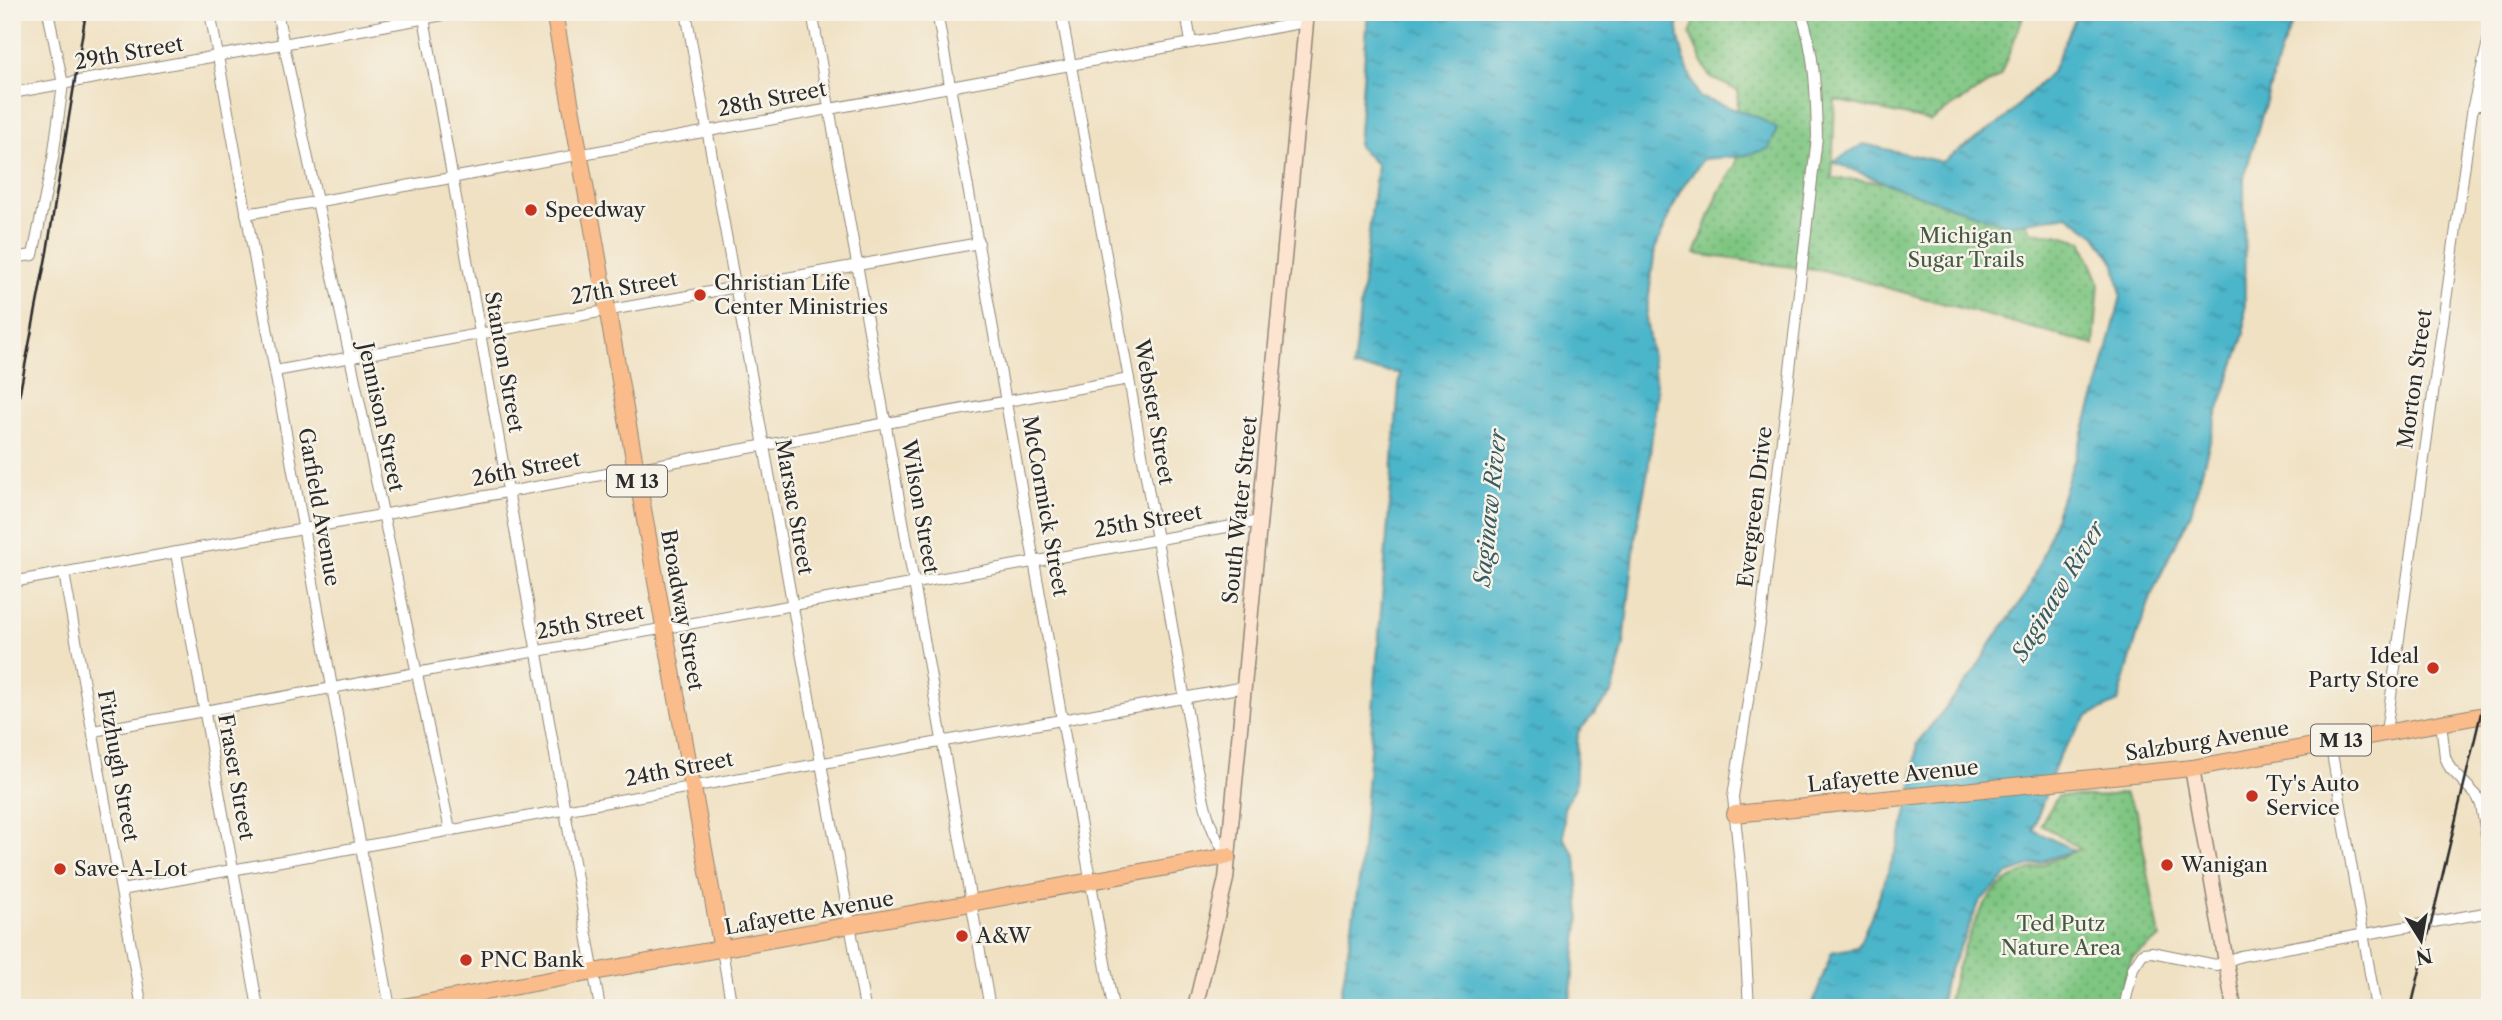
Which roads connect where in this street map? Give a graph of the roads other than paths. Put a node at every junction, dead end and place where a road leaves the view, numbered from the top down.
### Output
1 (48, 12) edge
2 (210, 12) edge
3 (277, 12) edge
4 (460, 12) edge
5 (554, 12) edge
6 (686, 12) edge
7 (812, 12) edge
8 (937, 12) edge
9 (1061, 12) edge
10 (1185, 12) edge
11 (1801, 12) edge
12 (424, 16) edge
13 (1307, 17) edge
14 (2490, 33) edge
15 (284, 43) junction
16 (1191, 43) junction
17 (218, 56) junction
18 (1070, 64) junction
19 (62, 84) junction
20 (950, 86) junction
21 (12, 93) edge
22 (2490, 103) edge
23 (2473, 106) junction
24 (829, 108) junction
25 (708, 131) junction
26 (578, 153) junction
27 (451, 178) junction
28 (316, 202) junction
29 (246, 214) junction
30 (979, 243) junction
31 (12, 258) edge
32 (856, 266) junction
33 (734, 288) junction
34 (607, 311) junction
35 (480, 335) junction
36 (349, 358) junction
37 (275, 371) junction
38 (1129, 379) junction
39 (1007, 402) junction
40 (885, 423) junction
41 (764, 445) junction
42 (635, 468) junction
43 (509, 492) junction
44 (382, 516) junction
45 (1260, 521) junction
46 (304, 530) junction
47 (1157, 539) junction
48 (176, 553) junction
49 (1035, 562) junction
50 (64, 573) junction
51 (12, 582) edge
52 (914, 584) junction
53 (793, 605) junction
54 (664, 627) junction
55 (536, 652) junction
56 (416, 674) junction
57 (1244, 687) junction
58 (332, 688) junction
59 (1185, 698) junction
60 (205, 711) junction
61 (2490, 714) edge
62 (1063, 720) junction
63 (2441, 723) junction
64 (93, 731) junction
65 (2386, 732) junction
66 (942, 742) junction
67 (2330, 742) junction
68 (821, 764) junction
69 (2192, 768) junction
70 (2055, 781) joint
71 (692, 786) junction
72 (565, 810) junction
73 (1735, 814) junction
74 (450, 830) junction
75 (362, 847) junction
76 (1228, 856) junction
77 (2490, 857) edge
78 (234, 869) junction
79 (1091, 882) junction
80 (121, 890) junction
81 (971, 904) junction
82 (2490, 912) edge
83 (850, 927) junction
84 (2363, 934) junction
85 (722, 950) junction
86 (2226, 962) junction
87 (594, 973) junction
88 (142, 1008) edge
89 (258, 1008) edge
90 (390, 1008) edge
91 (397, 1008) edge
92 (600, 1008) edge
93 (732, 1008) edge
94 (865, 1008) edge
95 (990, 1008) edge
96 (1113, 1008) edge
97 (1195, 1008) edge
98 (1749, 1008) edge
99 (2124, 1008) edge
100 (2234, 1008) edge
101 (2376, 1008) edge

1 - 19 street
2 - 17 street, Garfield Avenue
3 - 15 street, Jennison Street
4 - 12 street, 29th Street
5 - 26 main road, Broadway Street / M 13
6 - 25 street, Marsac Street
7 - 24 street, Wilson Street
8 - 20 street, McCormick Street
9 - 18 street, Webster Street
10 - 16 street
11 - 73 street, Evergreen Drive
12 - 15 street, 29th Street
12 - 27 street, Stanton Street
13 - 16 street, 28th Street
13 - 45 street, South Water Street
14 - 23 street, Morton Street
15 - 17 street, 29th Street
15 - 28 street, Jennison Street
16 - 18 street, 28th Street
17 - 19 street, 29th Street
17 - 29 street, Garfield Avenue
18 - 20 street, 28th Street
18 - 38 street, Webster Street
19 - 21 street, 29th Street
19 - 31 street
20 - 24 street, 28th Street
20 - 30 street, McCormick Street
22 - 23 street
23 - 65 street, Morton Street
24 - 25 street, 28th Street
24 - 32 street, Wilson Street
25 - 26 street, 28th Street
25 - 33 street, Marsac Street
26 - 27 street, 28th Street
26 - 34 main road, Broadway Street / M 13
27 - 28 street, 28th Street
27 - 35 street, Stanton Street
28 - 29 street, 28th Street
28 - 36 street, Jennison Street
29 - 37 street, Garfield Avenue
30 - 32 street, 27th Street
30 - 39 street, McCormick Street
32 - 33 street, 27th Street
32 - 40 street, Wilson Street
33 - 34 street, 27th Street
33 - 41 street, Marsac Street
34 - 35 street, 27th Street
34 - 42 main road, Broadway Street / M 13
35 - 36 street, 27th Street
35 - 43 street, Stanton Street
36 - 37 street, 27th Street
36 - 44 street, Jennison Street
37 - 46 street, Garfield Avenue
38 - 39 street, 26th Street
38 - 47 street, Webster Street
39 - 40 street, 26th Street
39 - 49 street, McCormick Street
40 - 41 street, 26th Street
40 - 52 street, Wilson Street
41 - 42 street, 26th Street
41 - 53 street, Marsac Street
42 - 43 street, 26th Street
42 - 54 main road, Broadway Street / M 13
43 - 44 street, 26th Street
43 - 55 street, Stanton Street
44 - 46 street, 26th Street
44 - 56 street, Jennison Street
45 - 47 street, 25th Street
45 - 57 street, South Water Street
46 - 48 street, 26th Street
46 - 58 street, Garfield Avenue
47 - 49 street, 25th Street
47 - 59 street, Webster Street
48 - 50 street, 26th Street
48 - 60 street, Fraser Street
49 - 52 street, 25th Street
49 - 62 street, McCormick Street
50 - 51 street, 26th Street
50 - 64 street, Fitzhugh Street
52 - 53 street, 25th Street
52 - 66 street, Wilson Street
53 - 54 street, 25th Street
53 - 68 street, Marsac Street
54 - 55 street, 25th Street
54 - 71 main road, Broadway Street / M 13
55 - 56 street, 25th Street
55 - 72 street, Stanton Street
56 - 58 street, 25th Street
56 - 74 street, Jennison Street
57 - 59 street, 24th Street
57 - 76 street, South Water Street
58 - 60 street, 25th Street
58 - 75 street, Garfield Avenue
59 - 62 street, 24th Street
59 - 76 street, Webster Street
60 - 64 street, 25th Street
60 - 78 street, Fraser Street
61 - 63 main road, Salzburg Avenue / M 13
62 - 66 street, 24th Street
62 - 79 street, McCormick Street
63 - 65 main road, Salzburg Avenue / M 13
63 - 77 street
64 - 80 street, Fitzhugh Street
65 - 67 main road, Salzburg Avenue / M 13
66 - 68 street, 24th Street
66 - 81 street, Wilson Street
67 - 69 main road, Salzburg Avenue / M 13
67 - 84 street
68 - 71 street, 24th Street
68 - 83 street, Marsac Street
69 - 70 main road, Salzburg Avenue / M 13
69 - 86 street
70 - 73 main road, Lafayette Avenue / M 13
71 - 72 street, 24th Street
71 - 85 main road, Broadway Street / M 13
72 - 74 street, 24th Street
72 - 87 street, Stanton Street
73 - 98 street, Evergreen Drive
74 - 75 street, 24th Street
75 - 78 street, 24th Street
75 - 90 street, Garfield Avenue
76 - 79 main road, Lafayette Avenue
76 - 97 street, South Water Street
78 - 80 street, 24th Street
78 - 89 street, Fraser Street
79 - 81 main road, Lafayette Avenue
79 - 96 street, McCormick Street
80 - 88 street, Fitzhugh Street
81 - 83 main road, Lafayette Avenue
81 - 95 street, Wilson Street
82 - 84 street
83 - 85 main road, Lafayette Avenue
83 - 94 street, Marsac Street
84 - 86 street
84 - 101 street
85 - 87 main road, Lafayette Avenue
85 - 93 street, Broadway Street
86 - 99 street
86 - 100 street
87 - 91 main road, Lafayette Avenue
87 - 92 street, Stanton Street

